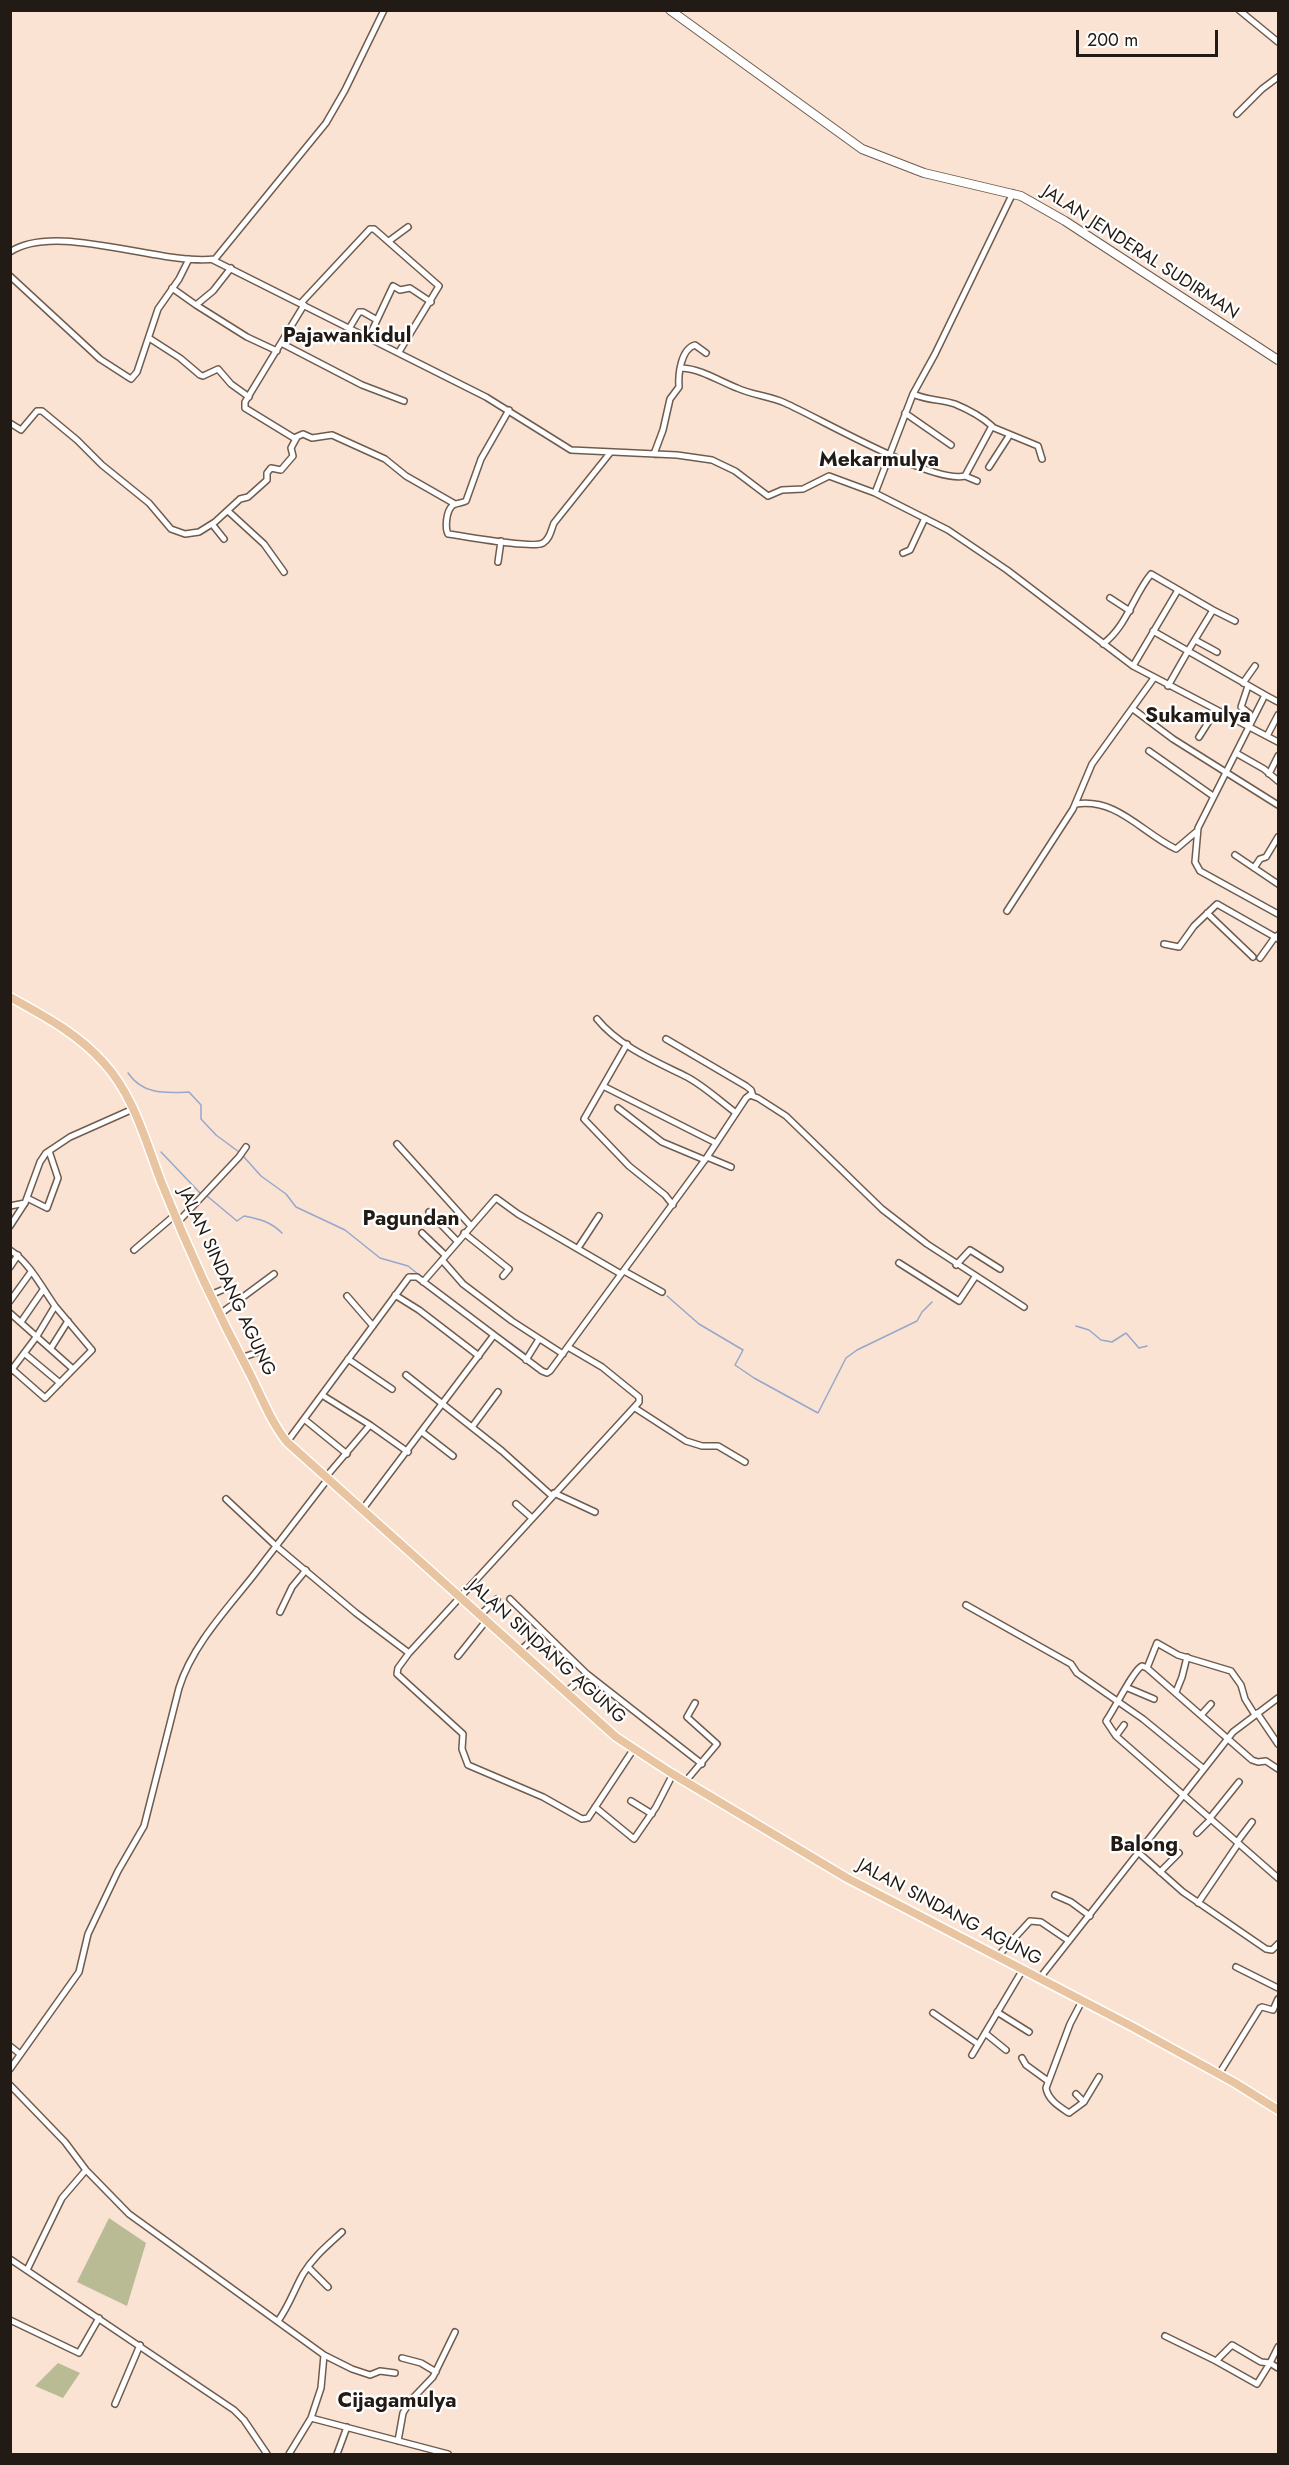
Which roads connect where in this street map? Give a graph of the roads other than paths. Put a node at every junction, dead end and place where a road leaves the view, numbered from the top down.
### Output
1 (384, 10) edge
2 (670, 10) edge
3 (1239, 10) edge
4 (1278, 42) edge
5 (1278, 77) edge
6 (1237, 114) dead end
7 (1013, 193) junction
8 (408, 227) dead end
9 (389, 241) junction
10 (10, 252) edge
11 (189, 259) junction
12 (213, 260) junction
13 (231, 268) junction
14 (10, 276) edge
15 (172, 288) junction
16 (431, 302) junction
17 (302, 304) junction
18 (196, 305) junction
19 (376, 320) junction
20 (350, 327) junction
21 (369, 337) junction
22 (149, 338) junction
23 (281, 343) junction
24 (277, 351) junction
25 (399, 352) junction
26 (706, 353) dead end
27 (1278, 360) edge
28 (682, 368) junction
29 (913, 394) junction
30 (249, 397) junction
31 (404, 401) dead end
32 (510, 410) junction
33 (905, 413) junction
34 (10, 423) edge
35 (992, 427) junction
36 (1008, 436) junction
37 (297, 437) junction
38 (951, 445) dead end
39 (610, 453) junction
40 (654, 454) junction
41 (889, 454) junction
42 (1042, 459) dead end
43 (989, 467) dead end
44 (965, 476) junction
45 (977, 481) dead end
46 (875, 493) junction
47 (454, 504) junction
48 (228, 511) junction
49 (924, 518) junction
50 (212, 524) junction
51 (224, 539) dead end
52 (501, 541) junction
53 (903, 553) dead end
54 (498, 562) dead end
55 (284, 572) dead end
56 (1178, 590) junction
57 (1110, 598) dead end
58 (1213, 610) junction
59 (1130, 611) junction
60 (1235, 621) dead end
61 (1154, 631) junction
62 (1195, 640) junction
63 (1103, 644) junction
64 (1188, 651) junction
65 (1217, 652) dead end
66 (1133, 666) junction
67 (1255, 666) dead end
68 (1154, 678) junction
69 (1246, 685) junction
70 (1168, 686) junction
71 (1265, 695) junction
72 (1278, 702) edge
73 (1133, 709) junction
74 (1216, 710) junction
75 (1278, 715) edge
76 (1250, 726) junction
77 (1267, 736) junction
78 (1199, 737) dead end
79 (1278, 742) edge
80 (1149, 751) dead end
81 (1236, 753) junction
82 (1278, 756) edge
83 (1225, 773) junction
84 (1269, 774) junction
85 (1278, 781) edge
86 (1213, 796) junction
87 (1076, 804) junction
88 (1278, 806) edge
89 (1197, 831) junction
90 (1278, 837) edge
91 (1235, 855) dead end
92 (1254, 868) junction
93 (1278, 884) edge
94 (1007, 911) dead end
95 (1207, 914) junction
96 (1278, 914) edge
97 (1277, 937) edge
98 (1164, 944) dead end
99 (10, 997) edge
100 (597, 1019) dead end
101 (666, 1039) dead end
102 (627, 1044) junction
103 (603, 1086) junction
104 (753, 1096) junction
105 (618, 1108) dead end
106 (133, 1109) junction
107 (736, 1113) junction
108 (716, 1143) junction
109 (397, 1144) dead end
110 (246, 1147) dead end
111 (50, 1151) junction
112 (706, 1159) junction
113 (731, 1167) dead end
114 (26, 1201) junction
115 (673, 1205) junction
116 (10, 1206) edge
117 (429, 1212) dead end
118 (599, 1216) dead end
119 (177, 1219) junction
120 (10, 1226) edge
121 (471, 1226) junction
122 (422, 1233) dead end
123 (464, 1233) junction
124 (457, 1241) junction
125 (578, 1248) junction
126 (10, 1250) edge
127 (134, 1250) dead end
128 (18, 1255) junction
129 (444, 1258) junction
130 (899, 1263) dead end
131 (957, 1265) junction
132 (10, 1266) edge
133 (1000, 1269) dead end
134 (31, 1272) junction
135 (622, 1272) junction
136 (274, 1274) dead end
137 (503, 1276) dead end
138 (975, 1277) junction
139 (423, 1282) junction
140 (43, 1290) junction
141 (222, 1290) dead end
142 (662, 1292) dead end
143 (210, 1295) junction
144 (395, 1295) junction
145 (346, 1296) dead end
146 (10, 1301) edge
147 (55, 1306) junction
148 (1024, 1307) dead end
149 (10, 1313) edge
150 (220, 1314) junction
151 (68, 1321) junction
152 (21, 1322) junction
153 (373, 1326) junction
154 (494, 1335) junction
155 (37, 1336) junction
156 (539, 1339) junction
157 (568, 1347) junction
158 (51, 1348) junction
159 (258, 1352) dead end
160 (24, 1353) junction
161 (563, 1354) junction
162 (478, 1356) junction
163 (528, 1357) junction
164 (241, 1358) junction
165 (348, 1359) junction
166 (73, 1369) junction
167 (11, 1370) edge
168 (406, 1375) dead end
169 (60, 1383) junction
170 (392, 1389) dead end
171 (498, 1392) dead end
172 (322, 1395) junction
173 (443, 1403) junction
174 (635, 1408) junction
175 (304, 1419) junction
176 (370, 1425) junction
177 (472, 1427) junction
178 (422, 1431) junction
179 (287, 1442) junction
180 (408, 1452) junction
181 (347, 1454) junction
182 (453, 1456) dead end
183 (745, 1462) dead end
184 (326, 1479) junction
185 (553, 1494) junction
186 (226, 1499) dead end
187 (516, 1504) dead end
188 (362, 1510) junction
189 (595, 1512) dead end
190 (532, 1518) junction
191 (276, 1546) junction
192 (306, 1570) junction
193 (459, 1596) junction
194 (497, 1599) dead end
195 (510, 1599) dead end
196 (966, 1605) dead end
197 (280, 1611) dead end
198 (483, 1618) junction
199 (541, 1631) junction
200 (520, 1651) junction
201 (409, 1653) junction
202 (458, 1656) dead end
203 (1187, 1657) junction
204 (1147, 1668) junction
205 (587, 1674) junction
206 (1128, 1688) junction
207 (566, 1692) junction
208 (1176, 1692) junction
209 (1278, 1698) edge
210 (1154, 1699) dead end
211 (1119, 1701) junction
212 (695, 1703) dead end
213 (1211, 1704) dead end
214 (1256, 1714) junction
215 (1201, 1715) junction
216 (1124, 1725) dead end
217 (1116, 1736) junction
218 (1227, 1739) junction
219 (1278, 1744) edge
220 (633, 1750) junction
221 (702, 1764) junction
222 (1204, 1769) junction
223 (1278, 1769) edge
224 (673, 1774) junction
225 (685, 1782) junction
226 (1239, 1782) dead end
227 (1184, 1795) junction
228 (631, 1801) dead end
229 (595, 1807) junction
230 (652, 1814) junction
231 (1210, 1819) junction
232 (1252, 1822) dead end
233 (1197, 1833) dead end
234 (1237, 1843) junction
235 (1139, 1853) junction
236 (1179, 1853) dead end
237 (1161, 1872) junction
238 (1278, 1878) edge
239 (1055, 1895) dead end
240 (1198, 1903) junction
241 (1090, 1916) junction
242 (1069, 1941) junction
243 (1278, 1944) edge
244 (997, 1958) junction
245 (1236, 1967) dead end
246 (1022, 1971) junction
247 (1039, 1978) junction
248 (1278, 1988) edge
249 (1278, 1999) edge
250 (1082, 2001) junction
251 (997, 2012) junction
252 (933, 2013) dead end
253 (1029, 2032) dead end
254 (985, 2033) junction
255 (978, 2044) junction
256 (10, 2046) edge
257 (1006, 2050) dead end
258 (20, 2054) junction
259 (972, 2055) dead end
260 (1022, 2058) dead end
261 (10, 2069) edge
262 (1219, 2074) junction
263 (1099, 2077) dead end
264 (1048, 2081) junction
265 (10, 2085) edge
266 (1076, 2094) dead end
267 (1084, 2102) junction
268 (1278, 2110) edge
269 (86, 2170) junction
270 (342, 2232) dead end
271 (10, 2259) edge
272 (308, 2267) junction
273 (27, 2270) junction
274 (328, 2287) dead end
275 (99, 2318) junction
276 (10, 2320) edge
277 (278, 2321) junction
278 (455, 2332) dead end
279 (1165, 2336) dead end
280 (140, 2345) junction
281 (1278, 2348) edge
282 (324, 2355) junction
283 (402, 2358) dead end
284 (1216, 2361) junction
285 (1270, 2363) junction
286 (1278, 2368) edge
287 (436, 2372) junction
288 (395, 2373) dead end
289 (115, 2404) dead end
290 (311, 2418) junction
291 (347, 2427) junction
292 (398, 2441) junction
293 (267, 2454) edge
294 (289, 2454) edge
295 (337, 2454) edge
296 (448, 2454) edge

1 - 12 street
2 - 7 main road, JALAN JENDERAL SUDIRMAN
3 - 4 street
5 - 6 street
7 - 27 main road, JALAN JENDERAL SUDIRMAN
7 - 29 street
8 - 9 street
9 - 16 street
9 - 17 street
10 - 11 street
11 - 12 street
11 - 15 street
12 - 13 street
13 - 17 street
13 - 18 street
14 - 22 street
15 - 18 street
15 - 22 street
16 - 19 street
16 - 25 street
17 - 20 street
17 - 23 street
18 - 24 street
19 - 20 street
19 - 21 street
20 - 21 street
21 - 25 street
22 - 30 street
23 - 24 street
23 - 31 street
24 - 30 street
25 - 32 street
26 - 28 street
28 - 40 street
28 - 41 street
29 - 33 street
29 - 35 street
30 - 37 street
32 - 39 street
32 - 47 street
33 - 38 street
33 - 41 street
34 - 50 street
35 - 36 street
35 - 44 street
36 - 42 street
36 - 43 street
37 - 47 street
37 - 48 street
39 - 40 street
39 - 52 street
40 - 46 street
41 - 44 street
41 - 46 street
44 - 45 street
46 - 49 street
47 - 52 street
48 - 50 street
48 - 55 street
49 - 53 street
49 - 63 street
50 - 51 street
52 - 54 street
56 - 58 street
56 - 59 street
56 - 61 street
57 - 59 street
58 - 60 street
58 - 62 street
59 - 63 street
61 - 64 street
61 - 66 street
62 - 64 street
62 - 65 street
63 - 66 street
64 - 69 street
64 - 70 street
66 - 68 street
67 - 69 street
68 - 70 street
68 - 73 street
69 - 71 street
69 - 76 street
70 - 74 street
71 - 72 street
71 - 76 street
73 - 83 street
73 - 87 street
74 - 76 street
74 - 78 street
75 - 77 street
76 - 77 street
76 - 81 street
77 - 79 street
80 - 86 street
81 - 83 street
81 - 84 street
82 - 84 street
83 - 86 street
83 - 88 street
84 - 85 street
86 - 89 street
87 - 89 street
87 - 94 street
89 - 96 street
90 - 92 street
91 - 92 street
92 - 93 street
95 - 97 street
95 - 97 street
95 - 98 street
99 - 106 main road, JALAN SINDANG AGUNG
100 - 102 street
101 - 104 street
102 - 103 street
102 - 107 street
103 - 108 street
103 - 115 street
104 - 107 street
104 - 131 street
105 - 112 street
106 - 111 street
106 - 119 main road, JALAN SINDANG AGUNG
107 - 108 street
108 - 112 street
109 - 121 street
110 - 119 street
111 - 114 street
111 - 114 street
112 - 113 street
112 - 115 street
114 - 116 street
114 - 120 street
115 - 135 street
117 - 124 street
118 - 125 street
119 - 127 street
119 - 143 main road, JALAN SINDANG AGUNG
121 - 123 street
121 - 125 street
122 - 129 street
123 - 124 street
123 - 137 street
124 - 129 street
125 - 135 street
126 - 128 street
128 - 132 street
128 - 134 street
129 - 139 street
129 - 156 street
130 - 138 street
131 - 133 street
131 - 138 street
134 - 140 street
134 - 146 street
135 - 142 street
135 - 157 street
136 - 150 street
138 - 148 street
139 - 144 street
139 - 154 street
140 - 147 street
140 - 152 street
141 - 143 street
143 - 150 main road, JALAN SINDANG AGUNG
144 - 153 street
144 - 162 street
145 - 153 street
147 - 151 street
147 - 155 street
149 - 152 street
150 - 164 main road, JALAN SINDANG AGUNG
151 - 158 street
151 - 166 street
152 - 155 street
153 - 165 street
154 - 162 street
154 - 163 street
155 - 158 street
155 - 160 street
156 - 161 street
156 - 163 street
157 - 161 street
157 - 174 street
158 - 166 street
159 - 164 street
160 - 167 street
160 - 169 street
161 - 163 street
162 - 173 street
164 - 179 main road, JALAN SINDANG AGUNG
165 - 170 street
165 - 172 street
166 - 169 street
167 - 169 street
168 - 173 street
171 - 177 street
172 - 175 street
172 - 176 street
173 - 177 street
173 - 178 street
174 - 183 street
174 - 185 street
175 - 179 street
175 - 181 street
176 - 180 street
176 - 181 street
177 - 185 street
178 - 180 street
178 - 182 street
179 - 184 main road, JALAN SINDANG AGUNG
180 - 188 street
181 - 184 street
184 - 188 main road, JALAN SINDANG AGUNG
184 - 191 street
185 - 189 street
185 - 190 street
186 - 191 street
187 - 190 street
188 - 193 main road, JALAN SINDANG AGUNG
190 - 193 street
191 - 192 street
191 - 258 street
192 - 197 street
192 - 201 street
193 - 198 main road, JALAN SINDANG AGUNG
193 - 201 street
194 - 198 street
195 - 199 street
196 - 211 street
198 - 200 main road, JALAN SINDANG AGUNG
198 - 202 street
199 - 200 street
199 - 205 street
200 - 207 main road, JALAN SINDANG AGUNG
201 - 229 street
203 - 204 street
203 - 208 street
203 - 214 street
204 - 206 street
204 - 208 street
205 - 207 street
205 - 221 street
206 - 210 street
206 - 211 street
207 - 220 main road, JALAN SINDANG AGUNG
208 - 215 street
209 - 214 street
211 - 217 street
211 - 222 street
212 - 221 street
213 - 215 street
214 - 218 street
214 - 219 street
215 - 218 street
216 - 217 street
217 - 227 street
218 - 222 street
218 - 223 street
220 - 224 main road, JALAN SINDANG AGUNG
220 - 229 street
221 - 225 street
222 - 227 street
224 - 225 main road, JALAN SINDANG AGUNG
224 - 230 street
225 - 244 main road, JALAN SINDANG AGUNG
226 - 231 street
227 - 231 street
227 - 235 street
228 - 230 street
229 - 230 street
231 - 233 street
231 - 234 street
232 - 234 street
234 - 238 street
234 - 240 street
235 - 237 street
235 - 241 street
236 - 237 street
237 - 240 street
239 - 241 street
240 - 243 street
241 - 242 street
242 - 244 street
242 - 247 street
244 - 246 main road, JALAN SINDANG AGUNG
245 - 248 street
246 - 247 main road, JALAN SINDANG AGUNG
246 - 251 street
247 - 250 main road, JALAN SINDANG AGUNG
249 - 262 street
250 - 262 main road, JALAN SINDANG AGUNG
250 - 264 street
251 - 253 street
251 - 254 street
252 - 255 street
254 - 255 street
254 - 257 street
255 - 259 street
256 - 258 street
258 - 261 street
260 - 264 street
262 - 268 main road, JALAN SINDANG AGUNG
263 - 267 street
264 - 267 street
265 - 269 street
266 - 267 street
269 - 273 street
269 - 277 street
270 - 272 street
271 - 273 street
272 - 274 street
272 - 277 street
273 - 275 street
275 - 276 street
275 - 280 street
277 - 282 street
278 - 287 street
279 - 284 street
280 - 289 street
280 - 293 street
281 - 285 street
282 - 288 street
282 - 290 street
283 - 287 street
284 - 285 street
284 - 285 street
285 - 286 street
287 - 292 street
290 - 291 street
290 - 294 street
291 - 292 street
291 - 295 street
292 - 296 street

